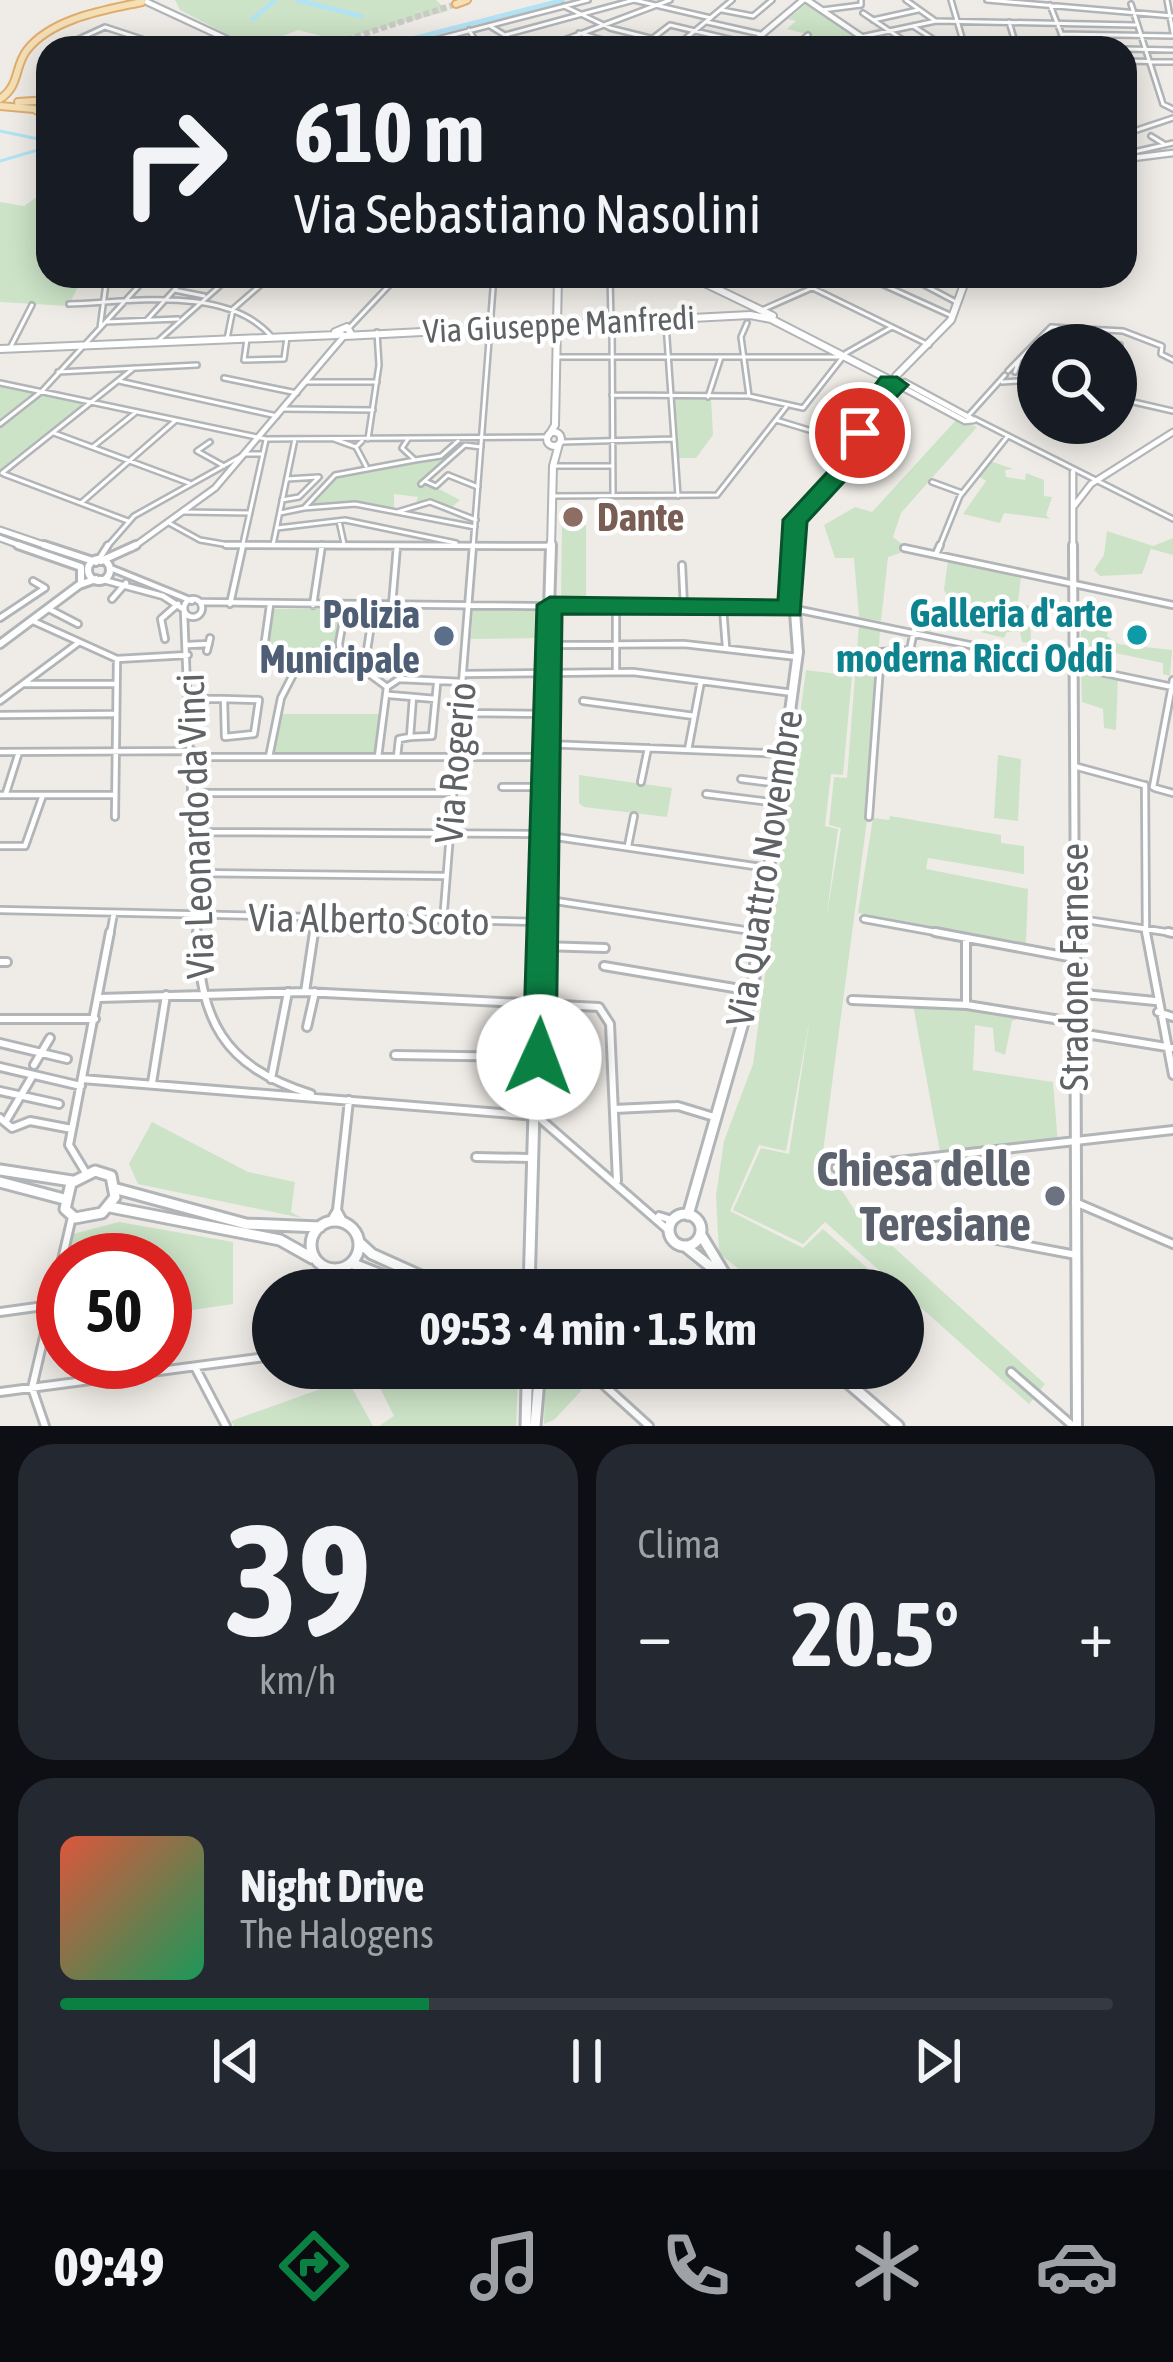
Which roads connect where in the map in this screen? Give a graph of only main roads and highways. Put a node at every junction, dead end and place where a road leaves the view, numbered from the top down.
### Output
1 (466, 0) edge
2 (144, 2) edge
3 (805, 2) edge
4 (456, 4) dead end
5 (208, 30) junction
6 (44, 36) edge
7 (218, 36) edge
8 (219, 36) edge
9 (760, 36) edge
10 (762, 36) edge
11 (36, 43) edge
12 (19, 82) junction
13 (36, 95) edge
14 (36, 100) edge
15 (0, 103) edge
16 (36, 110) edge
17 (1173, 153) edge
18 (1137, 156) edge
19 (558, 288) edge
20 (713, 288) edge
21 (963, 288) edge
22 (733, 298) junction
23 (752, 313) junction
24 (557, 322) junction
25 (490, 325) junction
26 (345, 332) junction
27 (272, 335) junction
28 (227, 337) junction
29 (5, 347) edge
30 (897, 381) junction
31 (555, 424) junction
32 (548, 439) junction
33 (561, 439) junction
34 (855, 447) junction
35 (553, 464) junction
36 (828, 483) junction
37 (810, 494) junction
38 (795, 520) junction
39 (789, 548) junction
40 (0, 1170) edge
41 (74, 1181) junction
42 (0, 1182) edge
43 (117, 1190) junction
44 (64, 1199) junction
45 (110, 1207) junction
46 (692, 1218) junction
47 (332, 1220) junction
48 (700, 1235) junction
49 (360, 1243) junction
50 (685, 1246) junction
51 (313, 1258) junction
52 (349, 1263) junction
53 (365, 1269) edge
54 (405, 1269) edge
55 (533, 1269) edge
56 (714, 1269) edge
57 (721, 1269) edge
58 (527, 1389) edge
59 (537, 1389) edge
60 (855, 1389) edge
61 (531, 1426) edge
62 (898, 1426) edge

1 - 4 main road
2 - 5 main road
2 - 6 main road
3 - 9 main road
3 - 10 main road
5 - 7 main road
5 - 8 main road
11 - 12 main road
12 - 13 main road
12 - 15 main road
14 - 15 main road
15 - 16 main road
17 - 18 main road
19 - 24 main road
20 - 22 main road
21 - 30 main road, Via Quattro Novembre
22 - 23 main road
22 - 23 main road
23 - 24 main road, Via Giuseppe Manfredi
23 - 30 main road
24 - 25 main road, Via Giuseppe Manfredi
24 - 31 main road
25 - 26 main road, Via Giuseppe Manfredi
25 - 26 main road, Via Giuseppe Manfredi
26 - 27 main road, Via Giuseppe Manfredi
26 - 27 main road, Via Giuseppe Manfredi
27 - 28 main road, Via Giuseppe Manfredi
27 - 28 main road, Via Giuseppe Manfredi
28 - 29 main road, Via Giuseppe Manfredi
30 - 34 main road, Via Quattro Novembre
31 - 32 main road
31 - 33 main road
32 - 33 main road
32 - 35 main road
33 - 35 main road
34 - 36 main road, Via Quattro Novembre
34 - 37 main road, Via Quattro Novembre
35 - 55 main road
36 - 37 main road
36 - 38 main road, Via Quattro Novembre
37 - 38 main road
37 - 39 main road, Via Quattro Novembre
38 - 39 main road, Via Quattro Novembre
39 - 46 main road, Via Quattro Novembre
40 - 41 main road
41 - 43 main road
41 - 44 main road
42 - 44 main road
43 - 45 main road
43 - 47 main road
44 - 45 main road
45 - 51 main road
46 - 48 main road, Via Quattro Novembre
46 - 50 main road
47 - 49 main road
47 - 51 main road
48 - 50 main road
48 - 57 main road
49 - 52 main road
49 - 54 main road
50 - 56 main road
51 - 52 main road
52 - 53 main road
58 - 61 main road
59 - 61 main road
60 - 62 main road

